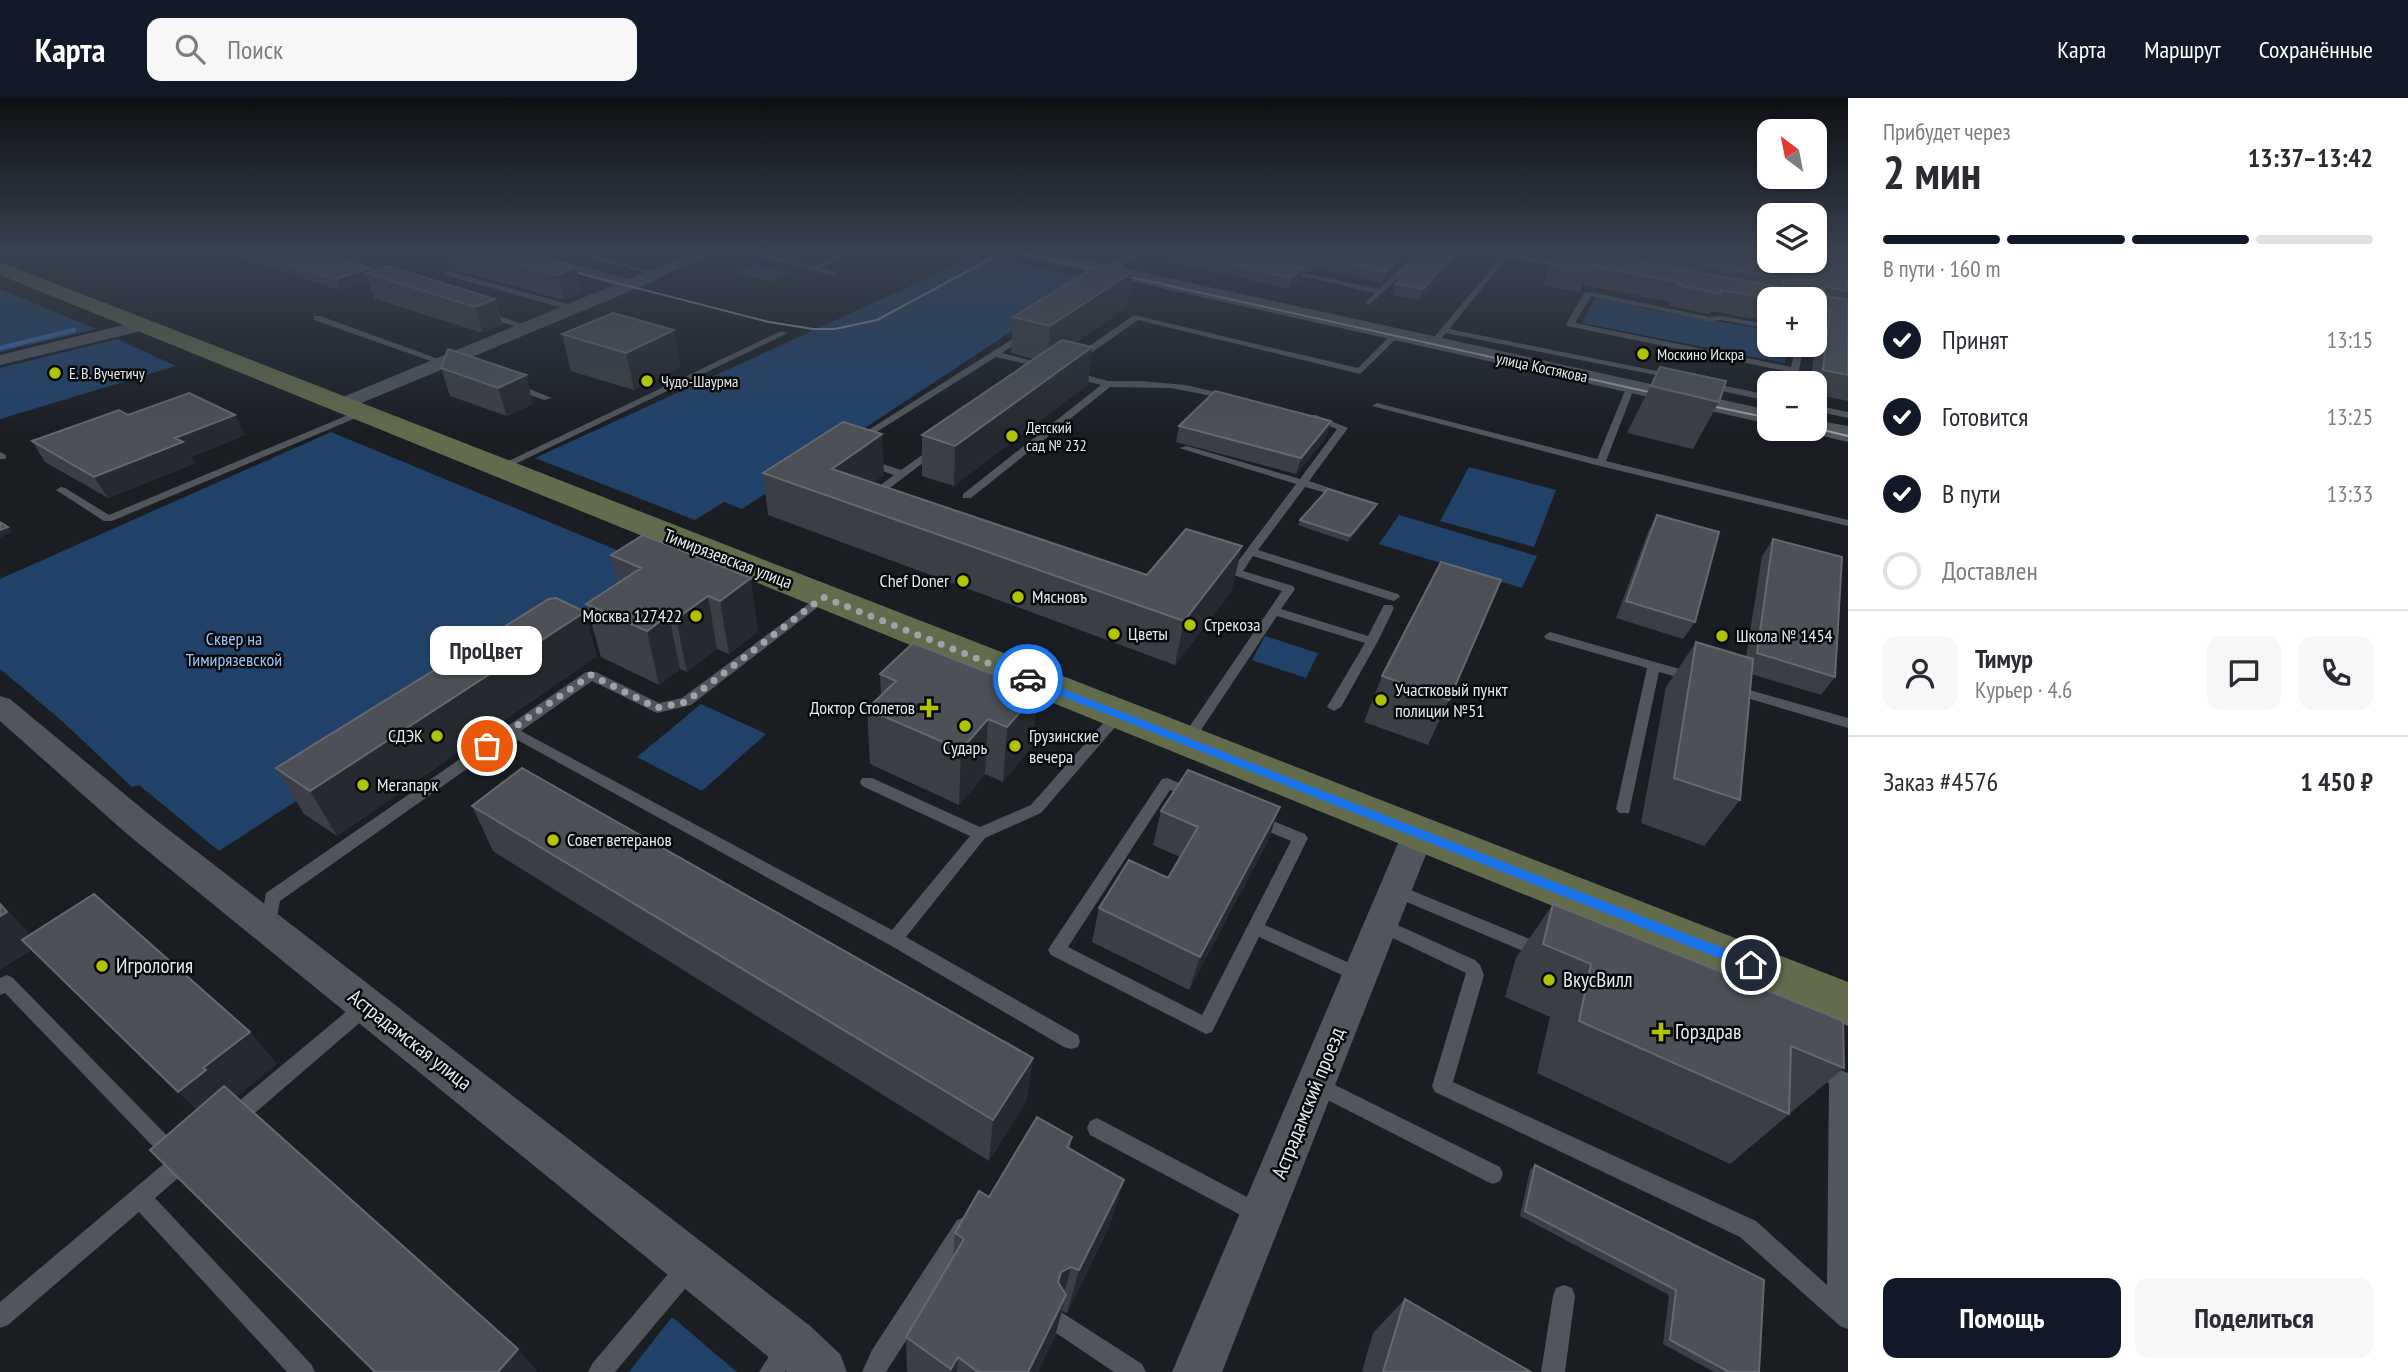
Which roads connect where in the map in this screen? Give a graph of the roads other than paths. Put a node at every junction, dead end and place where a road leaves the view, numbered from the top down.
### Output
1 (114, 312) edge
2 (479, 312) edge
3 (568, 312) edge
4 (1286, 312) edge
5 (1458, 312) edge
6 (1577, 312) edge
7 (1675, 312) edge
8 (1724, 312) edge
9 (317, 318) dead end
10 (1722, 318) junction
11 (144, 324) junction
12 (1757, 325) edge
13 (1037, 327) edge
14 (530, 328) junction
15 (784, 333) dead end
16 (1396, 335) junction
17 (1438, 336) junction
18 (996, 354) junction
19 (1798, 357) edge
20 (0, 360) edge
21 (1668, 363) dead end
22 (453, 365) junction
23 (1048, 368) junction
24 (1060, 371) junction
25 (1038, 376) edge
26 (1663, 376) junction
27 (1676, 378) edge
28 (498, 381) edge
29 (1690, 381) edge
30 (1108, 384) junction
31 (1631, 386) junction
32 (1757, 395) edge
33 (547, 398) dead end
34 (1239, 398) edge
35 (1377, 406) dead end
36 (350, 409) junction
37 (1827, 411) edge
38 (1302, 414) edge
39 (1757, 414) edge
40 (1848, 415) edge
41 (1827, 430) edge
42 (1848, 434) edge
43 (940, 446) edge
44 (1184, 448) edge
45 (1600, 463) junction
46 (499, 468) junction
47 (902, 474) junction
48 (1303, 482) junction
49 (61, 491) dead end
50 (967, 496) dead end
51 (1360, 499) edge
52 (872, 511) edge
53 (1848, 523) edge
54 (1251, 552) junction
55 (1213, 565) edge
56 (1236, 572) junction
57 (823, 597) junction
58 (1274, 611) junction
59 (1550, 636) dead end
60 (1371, 641) junction
61 (1654, 666) junction
62 (0, 706) edge
63 (1334, 707) dead end
64 (1118, 715) junction
65 (1848, 723) edge
66 (509, 730) junction
67 (1186, 742) junction
68 (867, 782) dead end
69 (1624, 809) dead end
70 (981, 834) junction
71 (1418, 834) junction
72 (1389, 907) junction
73 (268, 926) junction
74 (1255, 928) junction
75 (894, 939) junction
76 (1560, 960) edge
77 (1361, 976) junction
78 (0, 987) edge
79 (1832, 1002) edge
80 (366, 1006) junction
81 (1071, 1041) dead end
82 (1822, 1047) edge
83 (1796, 1061) edge
84 (1836, 1077) edge
85 (1316, 1084) junction
86 (223, 1127) edge
87 (1097, 1128) dead end
88 (202, 1145) edge
89 (181, 1163) junction
90 (1493, 1174) dead end
91 (140, 1197) junction
92 (976, 1210) edge
93 (1262, 1216) junction
94 (692, 1263) junction
95 (1564, 1296) dead end
96 (1843, 1314) edge
97 (0, 1317) edge
98 (1062, 1324) edge
99 (781, 1357) edge
100 (303, 1372) edge
101 (600, 1372) edge
102 (822, 1372) edge
103 (874, 1372) edge
104 (1134, 1372) edge
105 (1197, 1372) edge
106 (1553, 1372) edge

1 - 11 main road, Тимирязевская улица
2 - 14 lane
3 - 14 street
4 - 16 street, улица Костякова
5 - 17 lane
6 - 19 lane
7 - 10 lane
8 - 10 lane
9 - 22 lane
10 - 12 lane
11 - 20 street
11 - 36 main road, Тимирязевская улица
13 - 18 lane
14 - 22 street
15 - 46 lane
16 - 17 street, улица Костякова
16 - 24 lane
17 - 26 lane
17 - 31 street, улица Костякова
18 - 23 lane
18 - 47 lane
21 - 26 lane
22 - 36 street
23 - 24 lane
23 - 25 lane
24 - 30 lane
26 - 27 lane
28 - 33 lane
29 - 32 lane
30 - 34 lane
30 - 50 lane
31 - 39 street, улица Костякова
31 - 45 lane
35 - 45 lane
36 - 46 main road, Тимирязевская улица
36 - 49 lane
37 - 40 lane
38 - 48 lane
41 - 42 street
43 - 47 lane
44 - 48 lane
45 - 53 lane
46 - 57 main road, Тимирязевская улица
47 - 52 lane
48 - 51 lane
48 - 54 lane
54 - 56 lane
54 - 60 lane
55 - 56 lane
56 - 58 lane
57 - 64 main road, Тимирязевская улица
57 - 66 lane
58 - 60 lane
58 - 67 lane
59 - 61 lane
60 - 63 lane
61 - 65 lane
61 - 69 lane
62 - 73 street, Астрадамская улица
64 - 67 main road, Тимирязевская улица
64 - 70 lane
66 - 73 lane
66 - 75 lane
67 - 71 main road, Тимирязевская улица
68 - 70 lane
70 - 75 lane
71 - 72 street, Астрадамский проезд
71 - 79 main road, Тимирязевская улица
72 - 76 lane
72 - 77 street, Астрадамский проезд
72 - 96 lane
73 - 80 street, Астрадамская улица
74 - 74 lane
74 - 77 lane
75 - 81 lane
77 - 85 street, Астрадамский проезд
78 - 89 lane
80 - 86 lane
80 - 94 street, Астрадамская улица
82 - 84 lane
83 - 84 lane
84 - 96 lane
85 - 90 lane
85 - 93 street, Астрадамский проезд
87 - 93 lane
88 - 89 lane
89 - 91 lane
91 - 97 lane
91 - 100 lane
92 - 103 lane
93 - 105 street, Астрадамский проезд
94 - 99 street, Астрадамская улица
94 - 101 lane
95 - 106 lane
98 - 104 lane
99 - 102 street, Астрадамская улица

